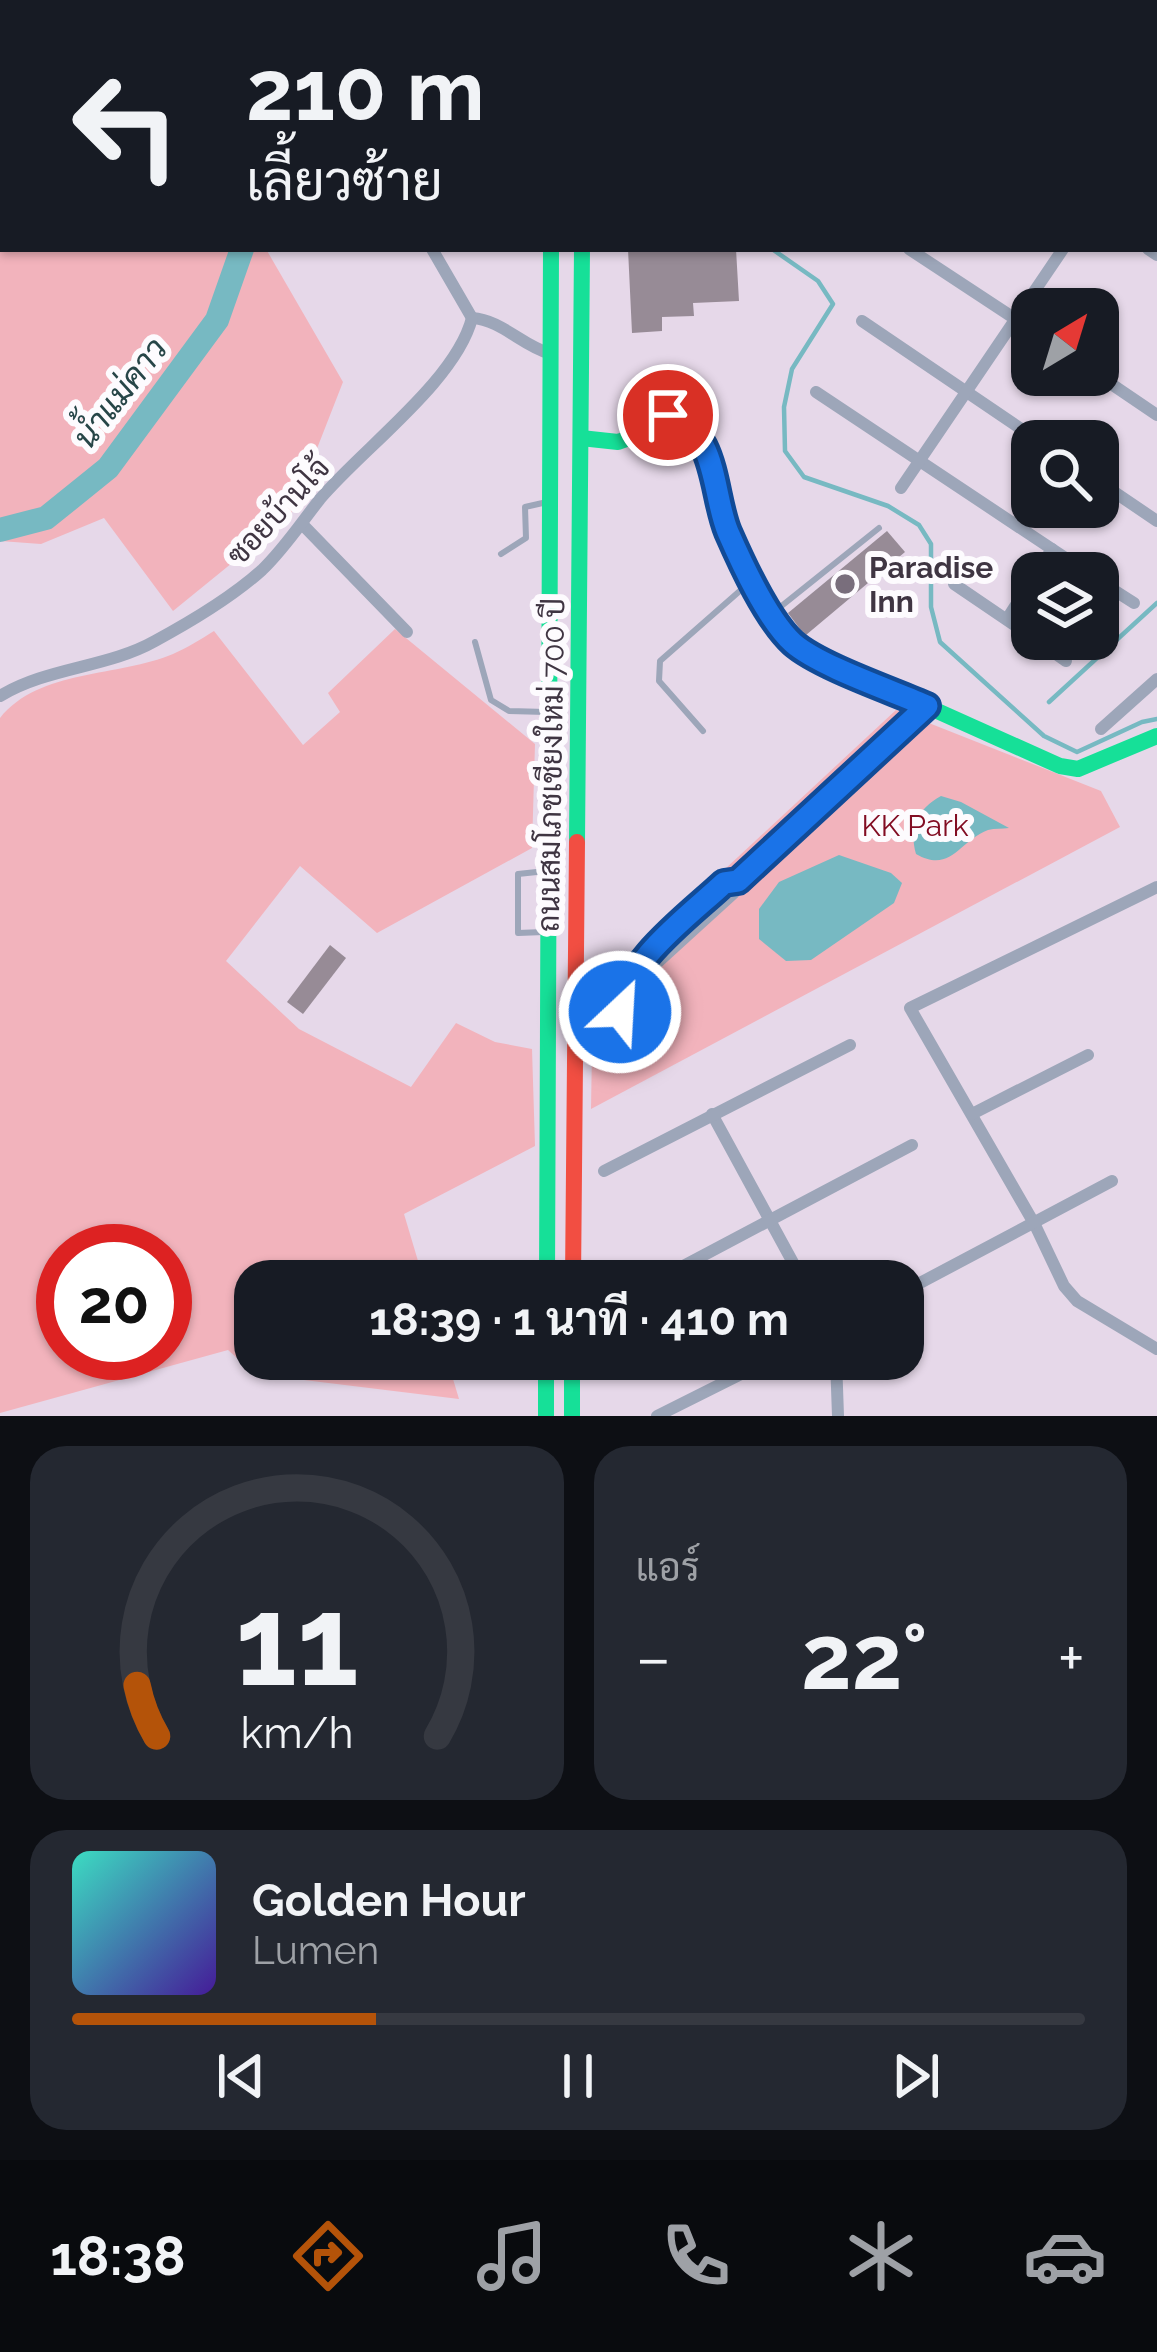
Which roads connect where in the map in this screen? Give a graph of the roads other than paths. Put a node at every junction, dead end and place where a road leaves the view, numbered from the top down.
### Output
1 (434, 252) edge
2 (551, 252) edge
3 (583, 252) edge
4 (914, 252) edge
5 (1061, 252) edge
6 (1037, 288) edge
7 (1011, 316) edge
8 (472, 318) junction
9 (862, 322) dead end
10 (1011, 326) edge
11 (551, 354) junction
12 (1119, 389) edge
13 (816, 392) dead end
14 (966, 392) junction
15 (1157, 415) edge
16 (1011, 422) edge
17 (581, 438) junction
18 (920, 460) junction
19 (901, 488) dead end
20 (1119, 494) edge
21 (550, 502) junction
22 (1155, 516) edge
23 (302, 524) junction
24 (879, 527) dead end
25 (1052, 549) junction
26 (1050, 552) edge
27 (1056, 552) edge
28 (501, 554) dead end
29 (752, 580) junction
30 (954, 584) dead end
31 (1119, 594) edge
32 (1133, 603) dead end
33 (772, 613) junction
34 (1011, 613) edge
35 (1007, 619) junction
36 (1011, 622) edge
37 (407, 632) dead end
38 (475, 642) dead end
39 (1157, 679) edge
40 (0, 696) edge
41 (927, 706) junction
42 (549, 712) junction
43 (1101, 729) dead end
44 (703, 731) dead end
45 (1157, 736) edge
46 (548, 871) junction
47 (738, 881) junction
48 (1157, 887) edge
49 (548, 932) junction
50 (638, 972) junction
51 (575, 1032) junction
52 (850, 1045) dead end
53 (1088, 1055) dead end
54 (712, 1114) junction
55 (972, 1114) junction
56 (912, 1145) dead end
57 (604, 1171) dead end
58 (1112, 1181) dead end
59 (772, 1222) junction
60 (1035, 1225) junction
61 (547, 1260) edge
62 (573, 1260) edge
63 (697, 1260) edge
64 (792, 1260) edge
65 (924, 1281) edge
66 (1157, 1349) edge
67 (546, 1380) edge
68 (572, 1380) edge
69 (729, 1380) edge
70 (837, 1380) edge
71 (546, 1416) edge
72 (572, 1416) edge
73 (658, 1416) edge
74 (838, 1416) edge

1 - 8 street
2 - 11 main road, ถนนสมโภชเชียงใหม่ 700 ปี
3 - 17 main road, ถนนสมโภชเชียงใหม่ 700 ปี
4 - 7 street
5 - 6 street
8 - 11 street
8 - 23 street, ซอยบ้านโจ้
9 - 14 street
10 - 14 street
11 - 21 main road, ถนนสมโภชเชียงใหม่ 700 ปี
12 - 15 street
13 - 18 street
14 - 16 street
14 - 18 street
17 - 29 main road
17 - 51 main road, ถนนสมโภชเชียงใหม่ 700 ปี
18 - 19 street
18 - 25 street
20 - 22 street
21 - 28 lane
21 - 42 main road, ถนนสมโภชเชียงใหม่ 700 ปี
23 - 37 street
23 - 40 street, ซอยบ้านโจ้
24 - 33 lane
25 - 26 street
25 - 27 street
29 - 33 main road
29 - 44 lane
30 - 35 street
31 - 32 street
33 - 41 main road
34 - 35 street
35 - 36 street
38 - 42 lane
39 - 43 street
41 - 45 main road
41 - 47 lane
42 - 46 main road, ถนนสมโภชเชียงใหม่ 700 ปี
46 - 49 main road, ถนนสมโภชเชียงใหม่ 700 ปี
46 - 49 lane
47 - 50 lane
47 - 50 lane
48 - 55 street
49 - 61 main road, ถนนสมโภชเชียงใหม่ 700 ปี
50 - 51 lane
51 - 62 main road, ถนนสมโภชเชียงใหม่ 700 ปี
52 - 54 street
53 - 55 street
54 - 57 street
54 - 59 street
55 - 60 street
56 - 59 street
58 - 60 street
59 - 63 street
59 - 64 street
60 - 65 street
60 - 66 street
67 - 71 main road
68 - 72 main road
69 - 73 street
70 - 74 street

